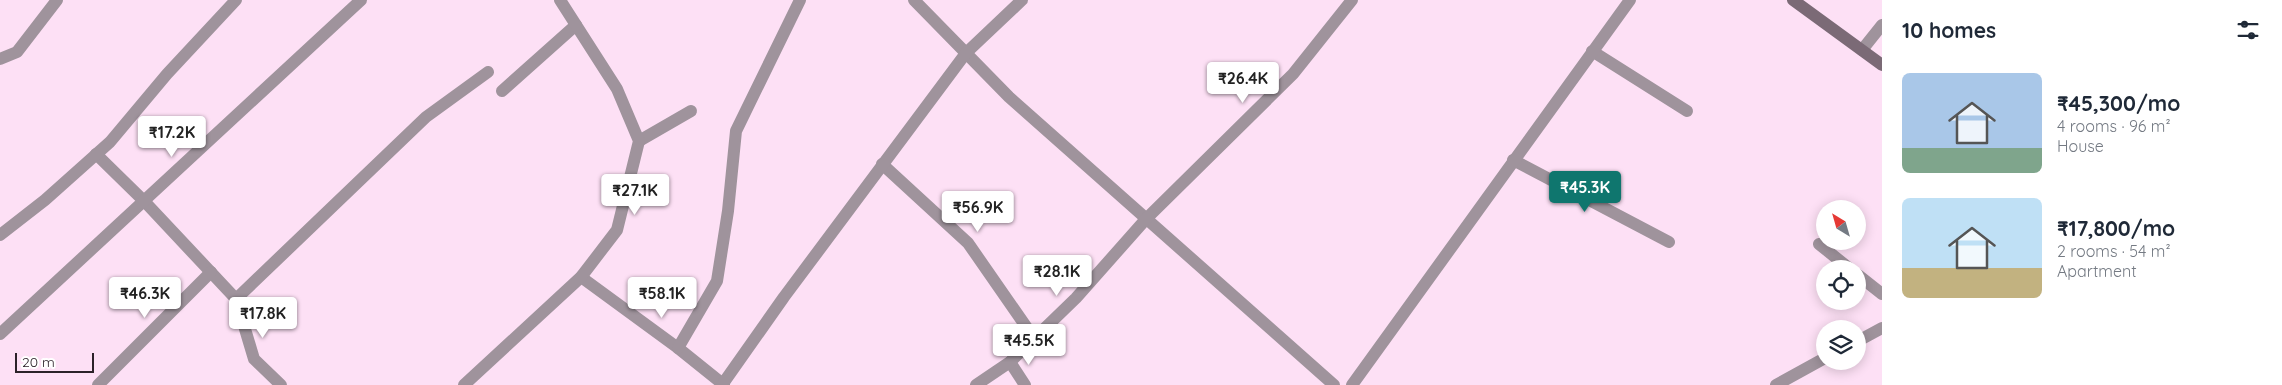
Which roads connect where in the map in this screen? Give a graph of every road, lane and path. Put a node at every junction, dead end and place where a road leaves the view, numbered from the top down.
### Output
1 (57, 0) edge
2 (236, 0) edge
3 (361, 0) edge
4 (560, 0) edge
5 (800, 0) edge
6 (914, 0) edge
7 (1022, 0) edge
8 (1352, 0) edge
9 (1630, 0) edge
10 (1793, 0) edge
11 (576, 25) junction
12 (1882, 25) edge
13 (1862, 50) junction
14 (1592, 51) junction
15 (966, 53) junction
16 (0, 59) edge
17 (1882, 65) edge
18 (488, 72) dead end
19 (502, 91) dead end
20 (691, 111) dead end
21 (1687, 112) dead end
22 (639, 141) junction
23 (96, 154) junction
24 (1513, 160) junction
25 (882, 164) junction
26 (145, 202) junction
27 (1146, 219) junction
28 (0, 235) edge
29 (1669, 242) dead end
30 (1826, 250) edge
31 (1839, 260) edge
32 (211, 272) junction
33 (581, 277) junction
34 (1866, 281) edge
35 (1882, 294) edge
36 (236, 298) junction
37 (1882, 328) edge
38 (0, 334) edge
39 (1866, 337) edge
40 (1034, 338) junction
41 (678, 348) junction
42 (1010, 362) junction
43 (1816, 363) edge
44 (98, 385) edge
45 (281, 385) edge
46 (464, 385) edge
47 (723, 385) edge
48 (976, 385) edge
49 (1025, 385) edge
50 (1334, 385) edge
51 (1352, 385) edge
52 (1776, 385) edge

1 - 16 street
2 - 23 street
3 - 26 street
4 - 11 street
5 - 41 street
6 - 15 street
7 - 15 street
8 - 27 street
9 - 14 street
10 - 13 street
11 - 19 street
11 - 22 street
12 - 13 street
13 - 17 street
14 - 21 street
14 - 24 street
15 - 25 street
15 - 27 street
18 - 36 street
20 - 22 street
22 - 33 street
23 - 26 street
23 - 28 street
24 - 29 street
24 - 51 street
25 - 40 street
25 - 47 street
26 - 32 street
26 - 38 street
27 - 40 street
27 - 50 street
30 - 31 street
32 - 36 street
32 - 44 street
33 - 41 street
33 - 46 street
34 - 35 street
36 - 45 street
37 - 39 street
40 - 42 street
41 - 47 street
42 - 48 street
42 - 49 street
43 - 52 street

